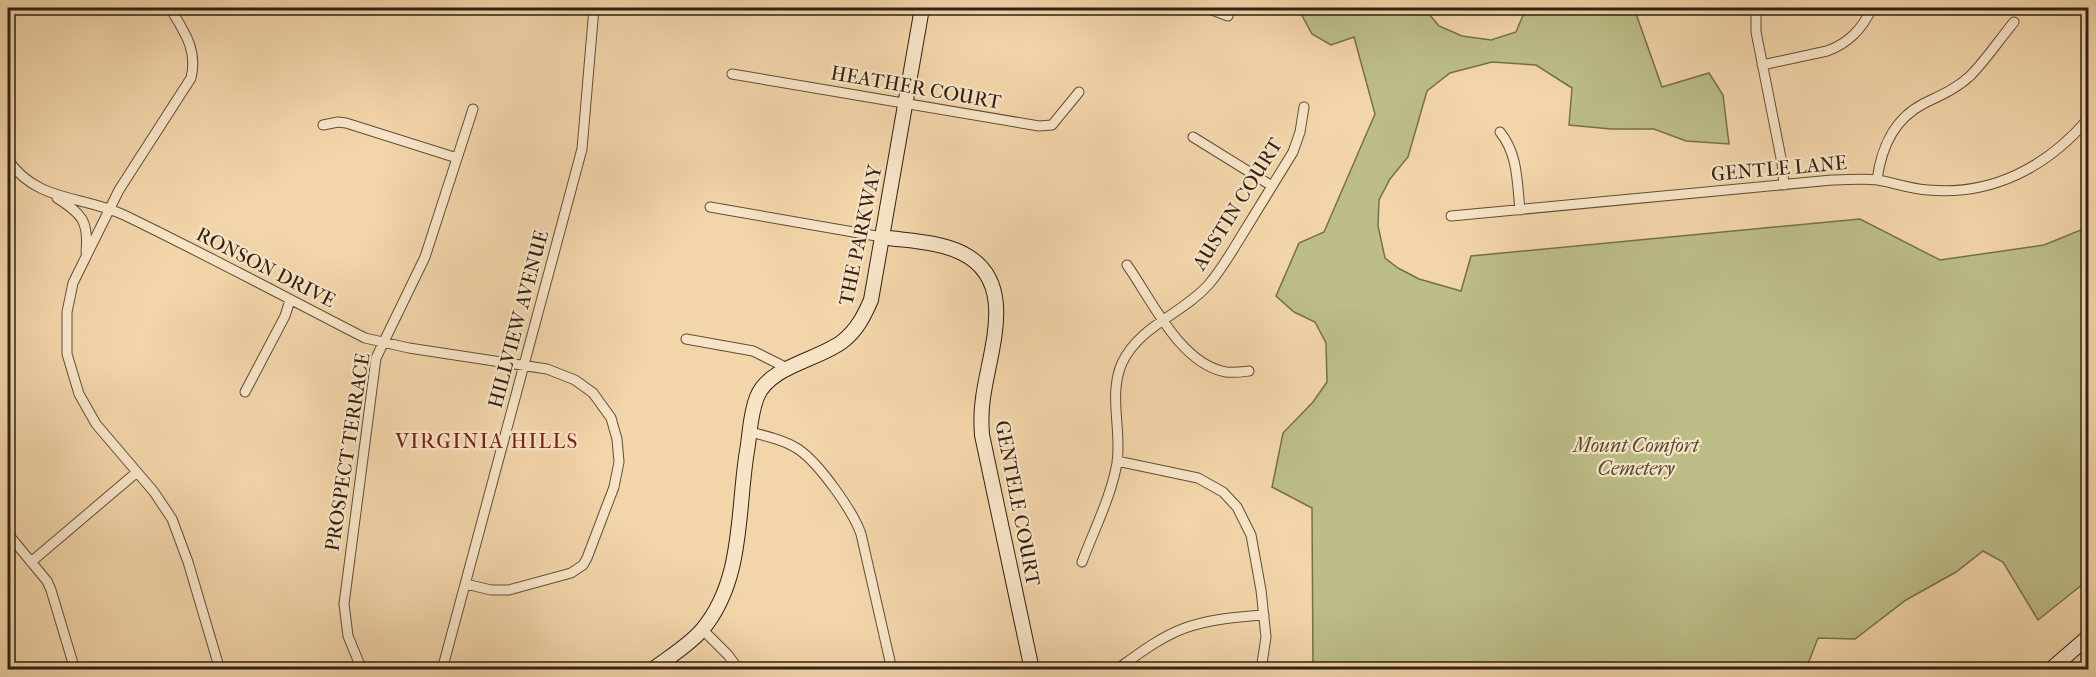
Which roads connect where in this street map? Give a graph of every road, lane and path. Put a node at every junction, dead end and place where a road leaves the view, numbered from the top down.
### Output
1 (170, 8) edge
2 (594, 8) edge
3 (922, 8) edge
4 (1208, 8) edge
5 (1756, 8) edge
6 (1872, 8) edge
7 (1228, 16) dead end
8 (2014, 22) dead end
9 (1762, 65) junction
10 (732, 74) dead end
11 (1079, 92) dead end
12 (905, 104) junction
13 (1304, 107) dead end
14 (473, 110) dead end
15 (2088, 120) edge
16 (323, 125) dead end
17 (1500, 132) dead end
18 (1193, 137) dead end
19 (457, 158) junction
20 (8, 160) edge
21 (1877, 180) junction
22 (1784, 184) junction
23 (1272, 186) junction
24 (53, 195) junction
25 (710, 207) dead end
26 (110, 208) junction
27 (1520, 210) junction
28 (1450, 216) dead end
29 (882, 237) junction
30 (86, 256) junction
31 (1127, 265) dead end
32 (290, 300) junction
33 (1163, 320) junction
34 (686, 339) dead end
35 (382, 343) junction
36 (524, 365) junction
37 (787, 368) junction
38 (1249, 371) dead end
39 (245, 392) dead end
40 (750, 432) junction
41 (1117, 461) junction
42 (137, 472) junction
43 (8, 534) edge
44 (31, 562) junction
45 (1082, 562) dead end
46 (466, 584) junction
47 (1264, 615) junction
48 (702, 630) junction
49 (2088, 637) edge
50 (2067, 664) edge
51 (75, 669) edge
52 (220, 669) edge
53 (363, 669) edge
54 (442, 669) edge
55 (652, 669) edge
56 (739, 669) edge
57 (892, 669) edge
58 (1032, 669) edge
59 (1116, 669) edge
60 (1261, 669) edge
61 (2050, 669) edge

1 - 26 street
2 - 36 street, HILLVIEW AVENUE
3 - 12 street, THE PARKWAY
4 - 7 street
5 - 9 street
6 - 9 street
8 - 21 street
9 - 22 street
10 - 12 street, HEATHER COURT
11 - 12 street, HEATHER COURT
12 - 29 street, THE PARKWAY
13 - 23 street, AUSTIN COURT
14 - 19 street, PROSPECT TERRACE
15 - 21 street, GENTLE LANE
16 - 19 street
17 - 27 street
18 - 23 street
19 - 35 street, PROSPECT TERRACE
20 - 24 street, RONSON DRIVE
21 - 22 street, GENTLE LANE
22 - 27 street, GENTLE LANE
23 - 33 street, AUSTIN COURT
24 - 26 street, RONSON DRIVE
24 - 30 street
25 - 29 street, GENTELE COURT
26 - 30 street
26 - 32 street, RONSON DRIVE
27 - 28 street, GENTLE LANE
29 - 37 street, THE PARKWAY
29 - 58 street, GENTELE COURT
30 - 42 street
31 - 33 street
32 - 35 street, RONSON DRIVE
32 - 39 street
33 - 38 street
33 - 41 street, AUSTIN COURT
34 - 37 street
35 - 36 street, RONSON DRIVE
35 - 53 street, PROSPECT TERRACE
36 - 46 street, HILLVIEW AVENUE
36 - 46 street, RONSON DRIVE
37 - 40 street, THE PARKWAY
40 - 48 street, THE PARKWAY
40 - 57 street
41 - 45 street, AUSTIN COURT
41 - 47 street
42 - 44 street
42 - 52 street
43 - 44 street
44 - 51 street
46 - 54 street, HILLVIEW AVENUE
47 - 59 street
47 - 60 street
48 - 55 street, THE PARKWAY
48 - 56 street
49 - 50 street
50 - 61 street

